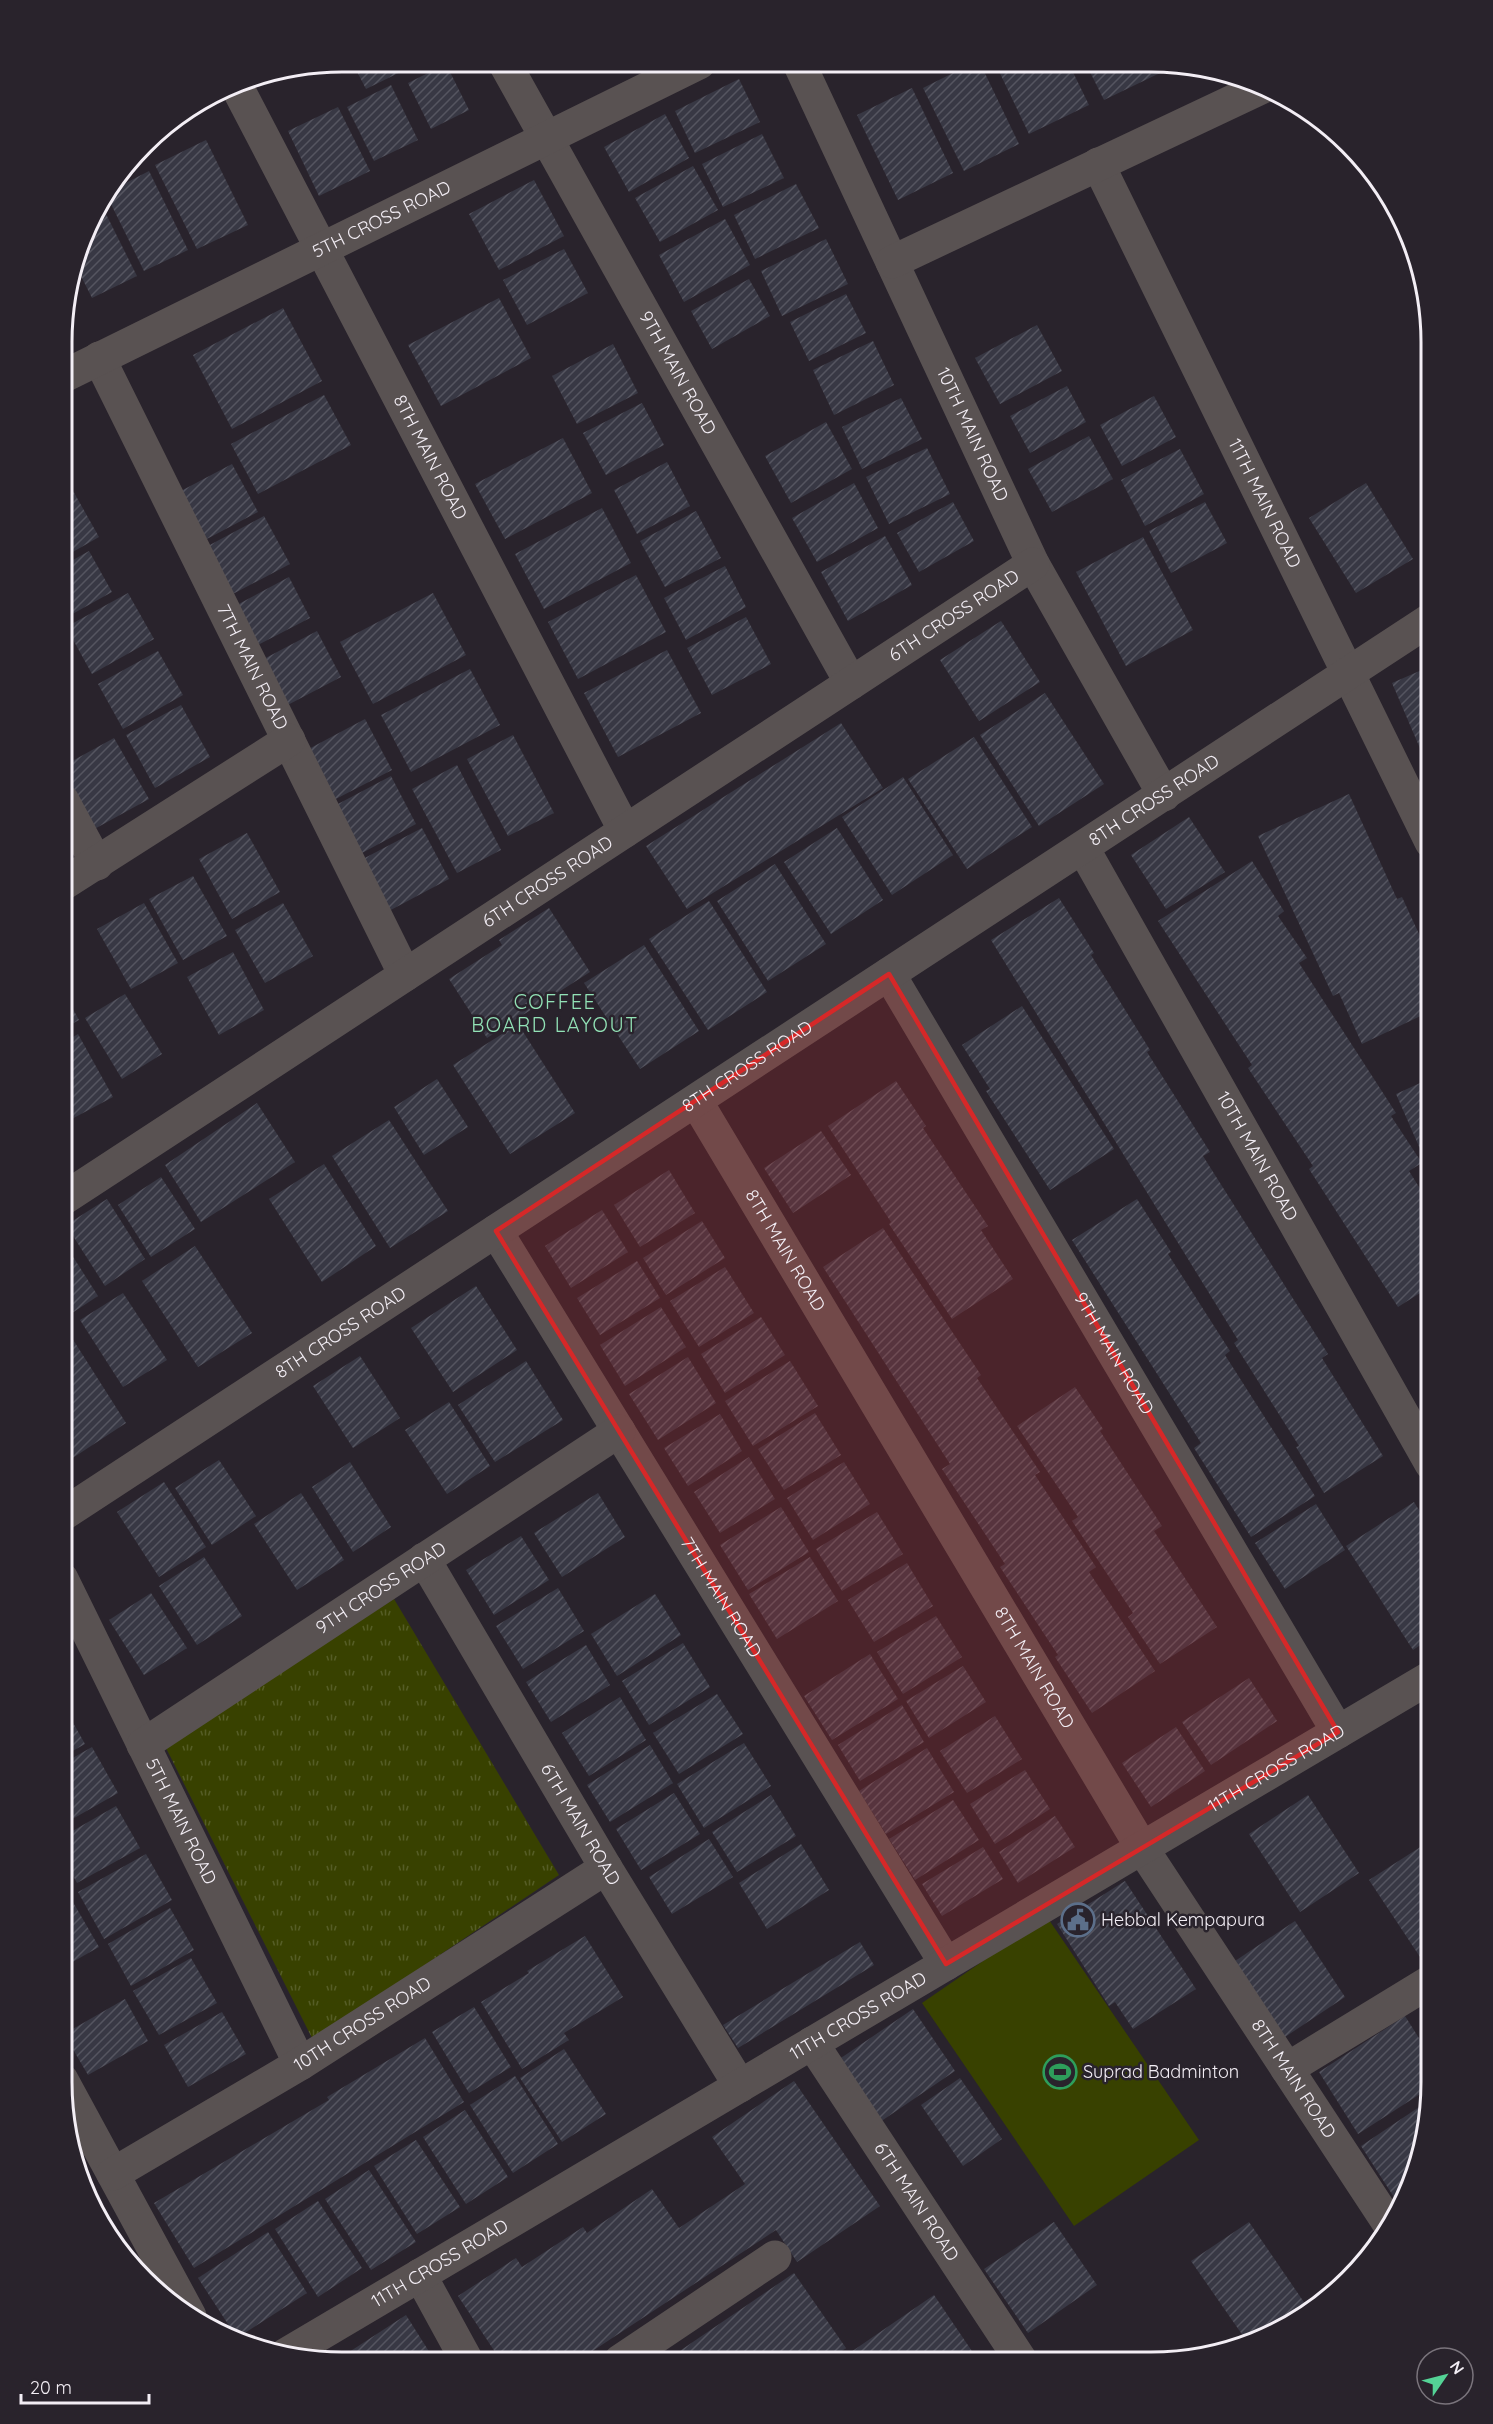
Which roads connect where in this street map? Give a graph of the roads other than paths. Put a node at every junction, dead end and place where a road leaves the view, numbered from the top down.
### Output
1 (510, 72) edge
2 (681, 72) edge
3 (803, 72) edge
4 (1251, 92) edge
5 (240, 93) edge
6 (546, 138) junction
7 (1098, 164) junction
8 (321, 249) junction
9 (892, 262) junction
10 (99, 358) junction
11 (72, 372) edge
12 (1033, 564) junction
13 (1421, 626) edge
14 (1348, 674) junction
15 (851, 683) junction
16 (289, 740) junction
17 (1164, 795) junction
18 (72, 818) edge
19 (1421, 822) edge
20 (625, 831) junction
21 (1083, 848) junction
22 (96, 864) junction
23 (72, 879) edge
24 (889, 974) junction
25 (405, 975) junction
26 (696, 1101) junction
27 (72, 1193) edge
28 (496, 1232) junction
29 (619, 1431) junction
30 (1421, 1446) edge
31 (72, 1508) edge
32 (424, 1559) junction
33 (72, 1599) edge
34 (1421, 1683) edge
35 (1338, 1732) junction
36 (143, 1745) junction
37 (1142, 1848) junction
38 (606, 1868) junction
39 (946, 1964) junction
40 (1421, 1987) edge
41 (812, 2043) junction
42 (300, 2064) junction
43 (1287, 2069) junction
44 (740, 2086) junction
45 (73, 2100) edge
46 (113, 2174) junction
47 (1385, 2217) edge
48 (775, 2257) dead end
49 (420, 2275) junction
50 (180, 2298) edge
51 (296, 2348) edge
52 (462, 2352) edge
53 (633, 2352) edge
54 (1015, 2352) edge

1 - 6 street, 9TH MAIN ROAD
2 - 6 street, 5TH CROSS ROAD
3 - 9 street, 10TH MAIN ROAD
4 - 7 street
5 - 8 street, 8TH MAIN ROAD
6 - 8 street, 5TH CROSS ROAD
6 - 15 street, 9TH MAIN ROAD
7 - 9 street
7 - 14 street, 11TH MAIN ROAD
8 - 10 street, 5TH CROSS ROAD
8 - 20 street, 8TH MAIN ROAD
9 - 12 street, 10TH MAIN ROAD
10 - 11 street, 5TH CROSS ROAD
10 - 16 street, 7TH MAIN ROAD
12 - 15 street, 6TH CROSS ROAD
12 - 17 street, 10TH MAIN ROAD
13 - 14 street, 8TH CROSS ROAD
14 - 17 street, 8TH CROSS ROAD
14 - 19 street, 11TH MAIN ROAD
15 - 20 street, 6TH CROSS ROAD
16 - 22 street
16 - 25 street, 7TH MAIN ROAD
17 - 21 street, 8TH CROSS ROAD
18 - 22 street
20 - 25 street, 6TH CROSS ROAD
21 - 24 street, 8TH CROSS ROAD
21 - 30 street, 10TH MAIN ROAD
22 - 23 street
24 - 26 street, 8TH CROSS ROAD
24 - 35 street, 9TH MAIN ROAD
25 - 27 street, 6TH CROSS ROAD
26 - 28 street, 8TH CROSS ROAD
26 - 37 street, 8TH MAIN ROAD
28 - 29 street, 7TH MAIN ROAD
28 - 31 street, 8TH CROSS ROAD
29 - 32 street, 9TH CROSS ROAD
29 - 39 street, 7TH MAIN ROAD
32 - 36 street, 9TH CROSS ROAD
32 - 38 street, 6TH MAIN ROAD
33 - 36 street, 5TH MAIN ROAD
34 - 35 street, 11TH CROSS ROAD
35 - 37 street, 11TH CROSS ROAD
36 - 42 street, 5TH MAIN ROAD
37 - 39 street, 11TH CROSS ROAD
37 - 43 street, 8TH MAIN ROAD
38 - 42 street, 10TH CROSS ROAD
38 - 44 street, 6TH MAIN ROAD
39 - 41 street, 11TH CROSS ROAD
40 - 43 street
41 - 44 street, 11TH CROSS ROAD
41 - 54 street, 6TH MAIN ROAD
42 - 46 street, 10TH CROSS ROAD
43 - 47 street, 8TH MAIN ROAD
44 - 49 street, 11TH CROSS ROAD
45 - 46 street
46 - 50 street
48 - 53 street
49 - 51 street, 11TH CROSS ROAD
49 - 52 street

